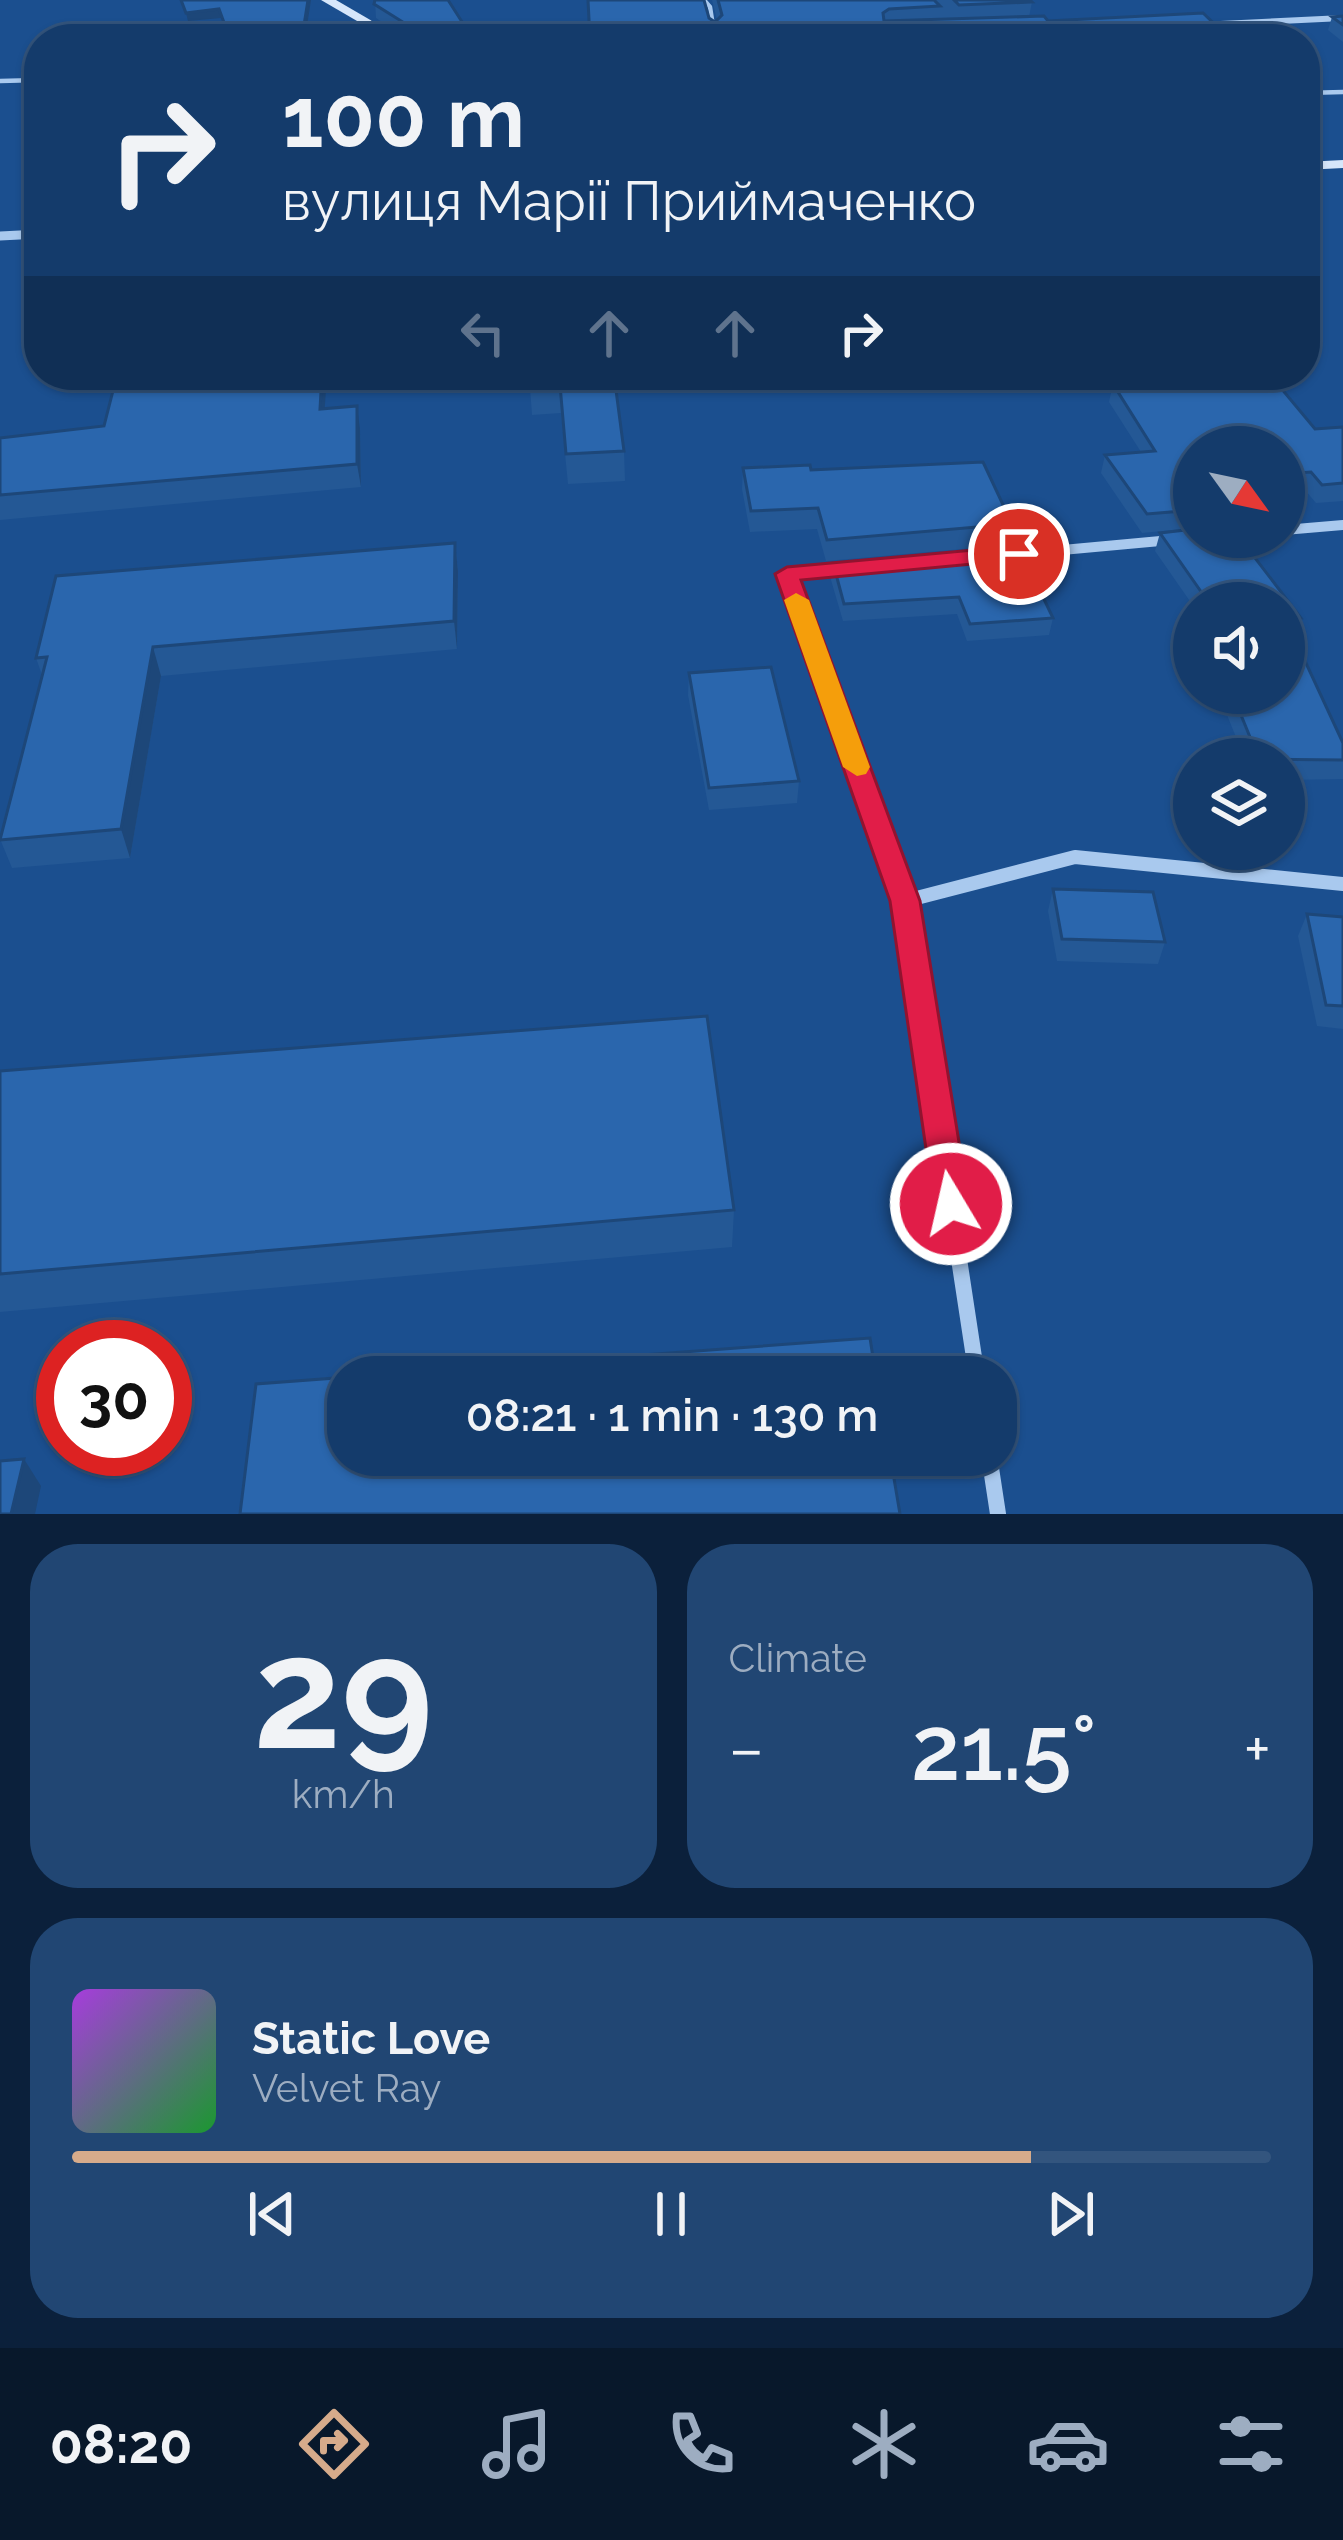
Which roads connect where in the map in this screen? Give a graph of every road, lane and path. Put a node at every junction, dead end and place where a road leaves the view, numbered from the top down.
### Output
1 (327, 0) edge
2 (1343, 18) edge
3 (1249, 22) joint
4 (370, 24) edge
5 (1214, 24) edge
6 (1343, 525) edge
7 (1305, 528) edge
8 (1173, 540) edge
9 (996, 556) edge
10 (856, 568) edge
11 (1343, 884) edge
12 (905, 901) junction
13 (974, 1356) edge
14 (992, 1476) edge
15 (998, 1514) edge

1 - 4 main road
2 - 3 street
3 - 5 street
6 - 7 street
8 - 9 street
10 - 12 street
11 - 12 street
12 - 13 street
14 - 15 street

